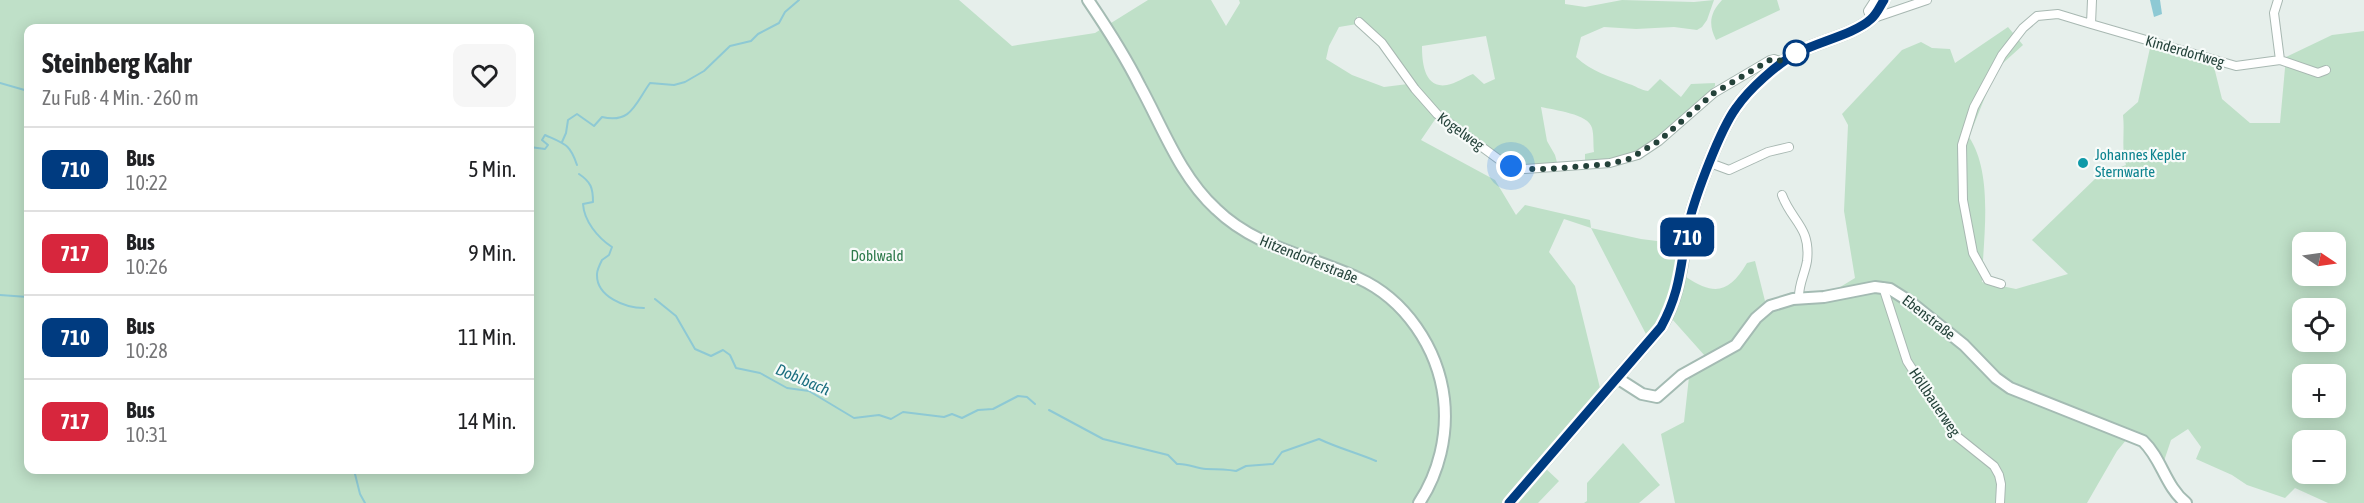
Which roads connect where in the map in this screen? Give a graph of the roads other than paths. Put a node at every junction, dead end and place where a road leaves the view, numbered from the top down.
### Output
1 (1088, 0) edge
2 (1875, 0) edge
3 (1884, 0) edge
4 (1927, 0) edge
5 (2092, 0) edge
6 (2278, 0) edge
7 (1871, 19) junction
8 (1359, 22) dead end
9 (2091, 24) junction
10 (2280, 60) junction
11 (1783, 62) junction
12 (2326, 70) dead end
13 (1789, 147) dead end
14 (1710, 164) junction
15 (1782, 195) dead end
16 (2001, 284) dead end
17 (1883, 287) junction
18 (1799, 298) junction
19 (1617, 378) junction
20 (1419, 503) edge
21 (1509, 503) edge
22 (2000, 503) edge
23 (2186, 503) edge

1 - 20 main road, Hitzendorferstraße
2 - 7 street
3 - 7 main road
4 - 7 street
5 - 9 street
6 - 10 street
7 - 11 main road
8 - 11 street, Kogelweg
9 - 10 street, Kinderdorfweg
9 - 16 street, Kinderdorfweg
10 - 12 street
11 - 14 main road
13 - 14 street
14 - 19 main road
15 - 18 street
17 - 18 main road
17 - 22 street, Höllbauerweg
17 - 23 main road, Ebenstraße
18 - 19 main road
19 - 21 main road

